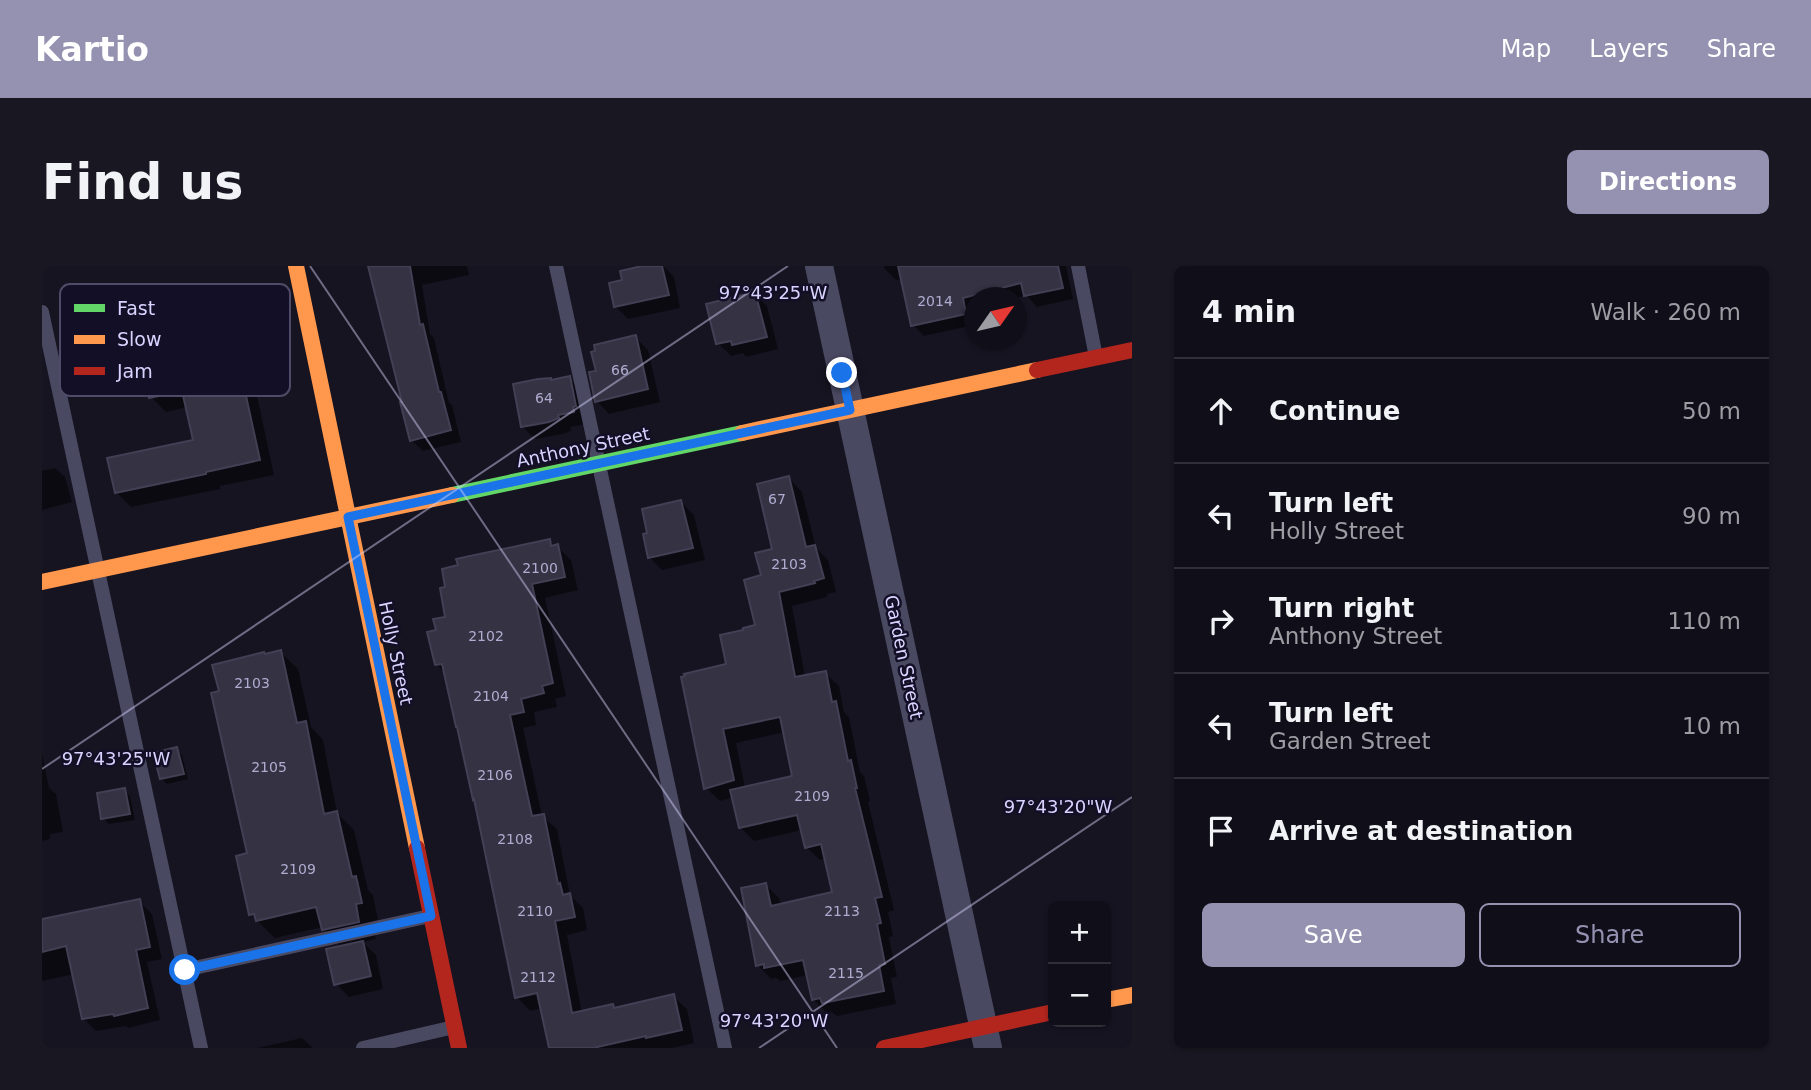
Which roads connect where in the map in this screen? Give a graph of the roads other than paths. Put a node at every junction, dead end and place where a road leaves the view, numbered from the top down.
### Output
1 (296, 266) edge
2 (556, 266) edge
3 (819, 266) edge
4 (1078, 266) edge
5 (42, 312) edge
6 (1132, 350) edge
7 (1097, 358) junction
8 (60, 395) edge
9 (60, 396) edge
10 (850, 410) junction
11 (599, 464) junction
12 (348, 517) junction
13 (98, 570) junction
14 (42, 582) edge
15 (431, 916) junction
16 (185, 970) junction
17 (1132, 995) edge
18 (1111, 999) edge
19 (1048, 1014) edge
20 (455, 1027) junction
21 (986, 1037) edge
22 (201, 1048) edge
23 (363, 1048) edge
24 (459, 1048) edge
25 (725, 1048) edge
26 (884, 1048) edge

1 - 12 street, Holly Street
2 - 11 lane
3 - 10 street, Garden Street
4 - 7 lane
5 - 8 lane
6 - 7 street, Anthony Street
7 - 10 street, Anthony Street
9 - 13 lane
10 - 11 street, Anthony Street
10 - 21 street, Garden Street
11 - 12 street, Anthony Street
11 - 25 lane
12 - 13 street, Anthony Street
12 - 15 street, Holly Street
13 - 14 street, Anthony Street
13 - 16 lane
15 - 16 lane
15 - 20 street, Holly Street
16 - 22 lane
17 - 18 street
19 - 21 street
20 - 23 lane
20 - 24 street, Holly Street
21 - 26 street

